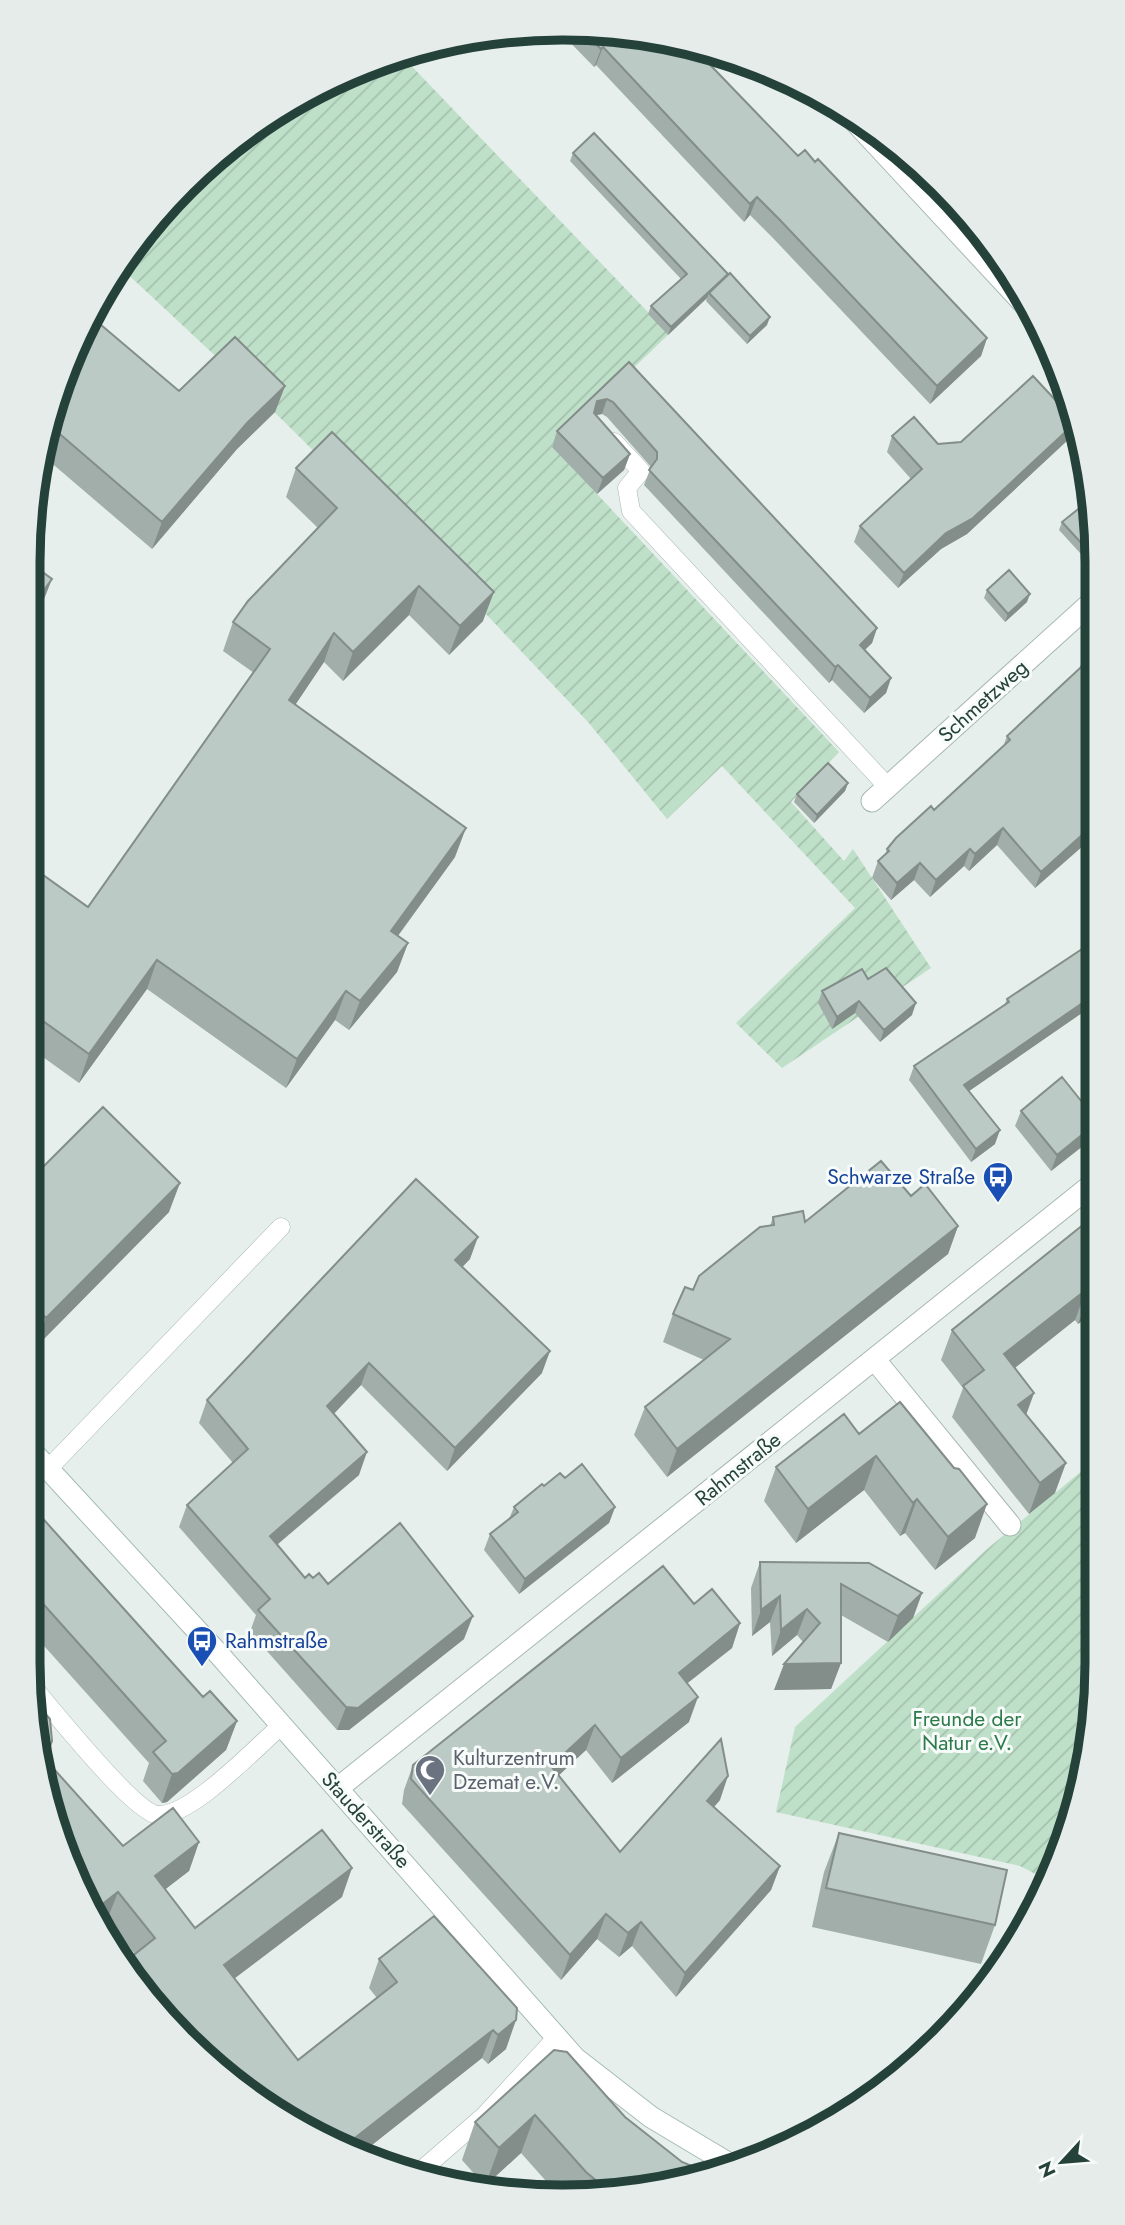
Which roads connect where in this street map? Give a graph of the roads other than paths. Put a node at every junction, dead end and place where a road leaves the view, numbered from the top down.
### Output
1 (893, 158) edge
2 (964, 230) edge
3 (599, 425) edge
4 (1085, 608) edge
5 (880, 794) joint
6 (1085, 1190) edge
7 (281, 1227) dead end
8 (875, 1360) junction
9 (40, 1460) edge
10 (48, 1469) junction
11 (1010, 1525) dead end
12 (41, 1696) edge
13 (282, 1725) junction
14 (338, 1788) junction
15 (557, 2037) junction
16 (721, 2160) edge
17 (426, 2167) edge

1 - 2 street
3 - 5 lane
4 - 5 street, Schmetzweg
6 - 8 street, Rahmstraße
7 - 10 lane
8 - 11 street
8 - 14 street, Rahmstraße
9 - 10 street, Stauderstraße
10 - 13 street, Stauderstraße
12 - 13 lane
13 - 14 street, Stauderstraße
14 - 15 street, Stauderstraße
15 - 16 street, Stauderstraße
15 - 17 lane

